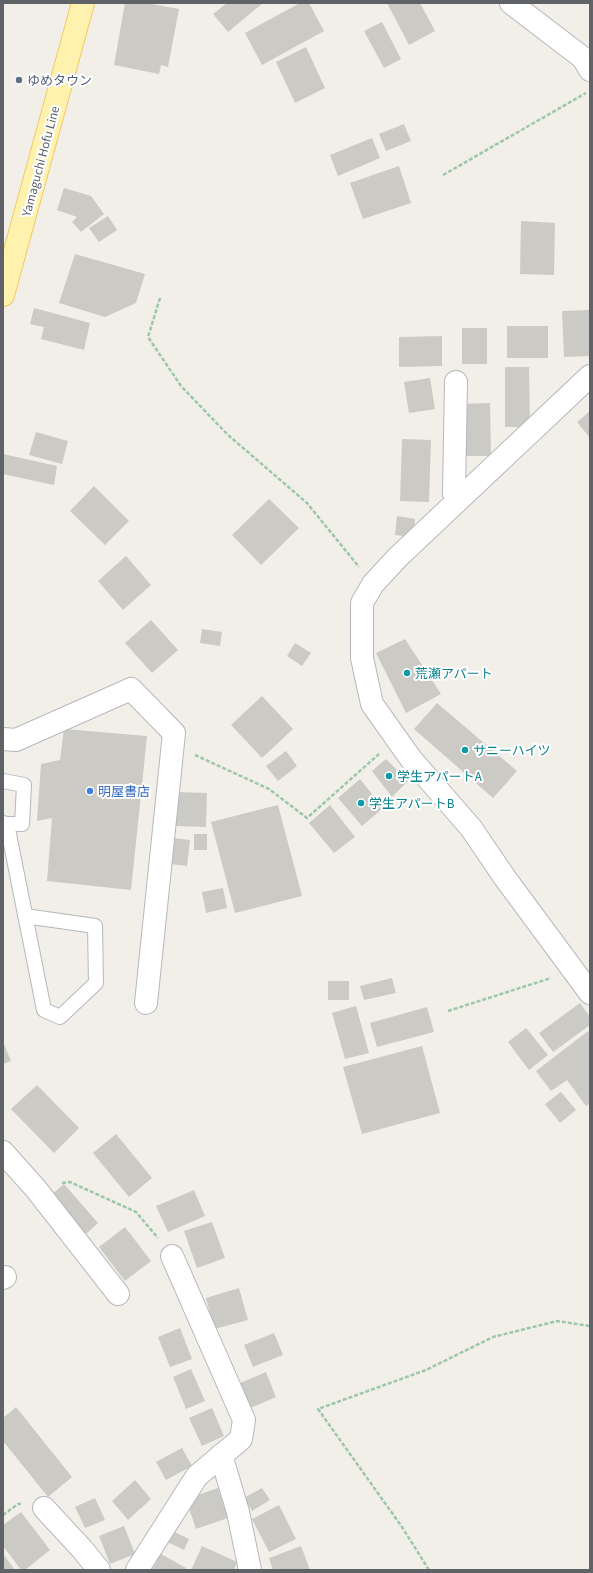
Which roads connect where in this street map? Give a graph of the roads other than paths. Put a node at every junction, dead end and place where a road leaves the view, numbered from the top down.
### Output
1 (83, 3) edge
2 (511, 3) edge
3 (590, 70) edge
4 (3, 295) edge
5 (590, 376) edge
6 (456, 382) dead end
7 (458, 500) junction
8 (3, 739) edge
9 (3, 781) edge
10 (5, 824) edge
11 (25, 916) junction
12 (590, 993) edge
13 (146, 1003) dead end
14 (3, 1152) edge
15 (172, 1256) road end
16 (118, 1294) dead end
17 (221, 1455) junction
18 (44, 1508) dead end
19 (99, 1570) edge
20 (137, 1570) edge
21 (250, 1570) edge

1 - 4 main road, Yamaguchi Hofu Line
2 - 3 street
5 - 7 street
6 - 7 street
7 - 12 street
8 - 13 street
9 - 10 lane
10 - 11 lane
11 - 11 lane
14 - 16 street
15 - 17 street
17 - 20 street
17 - 21 street
18 - 19 street

